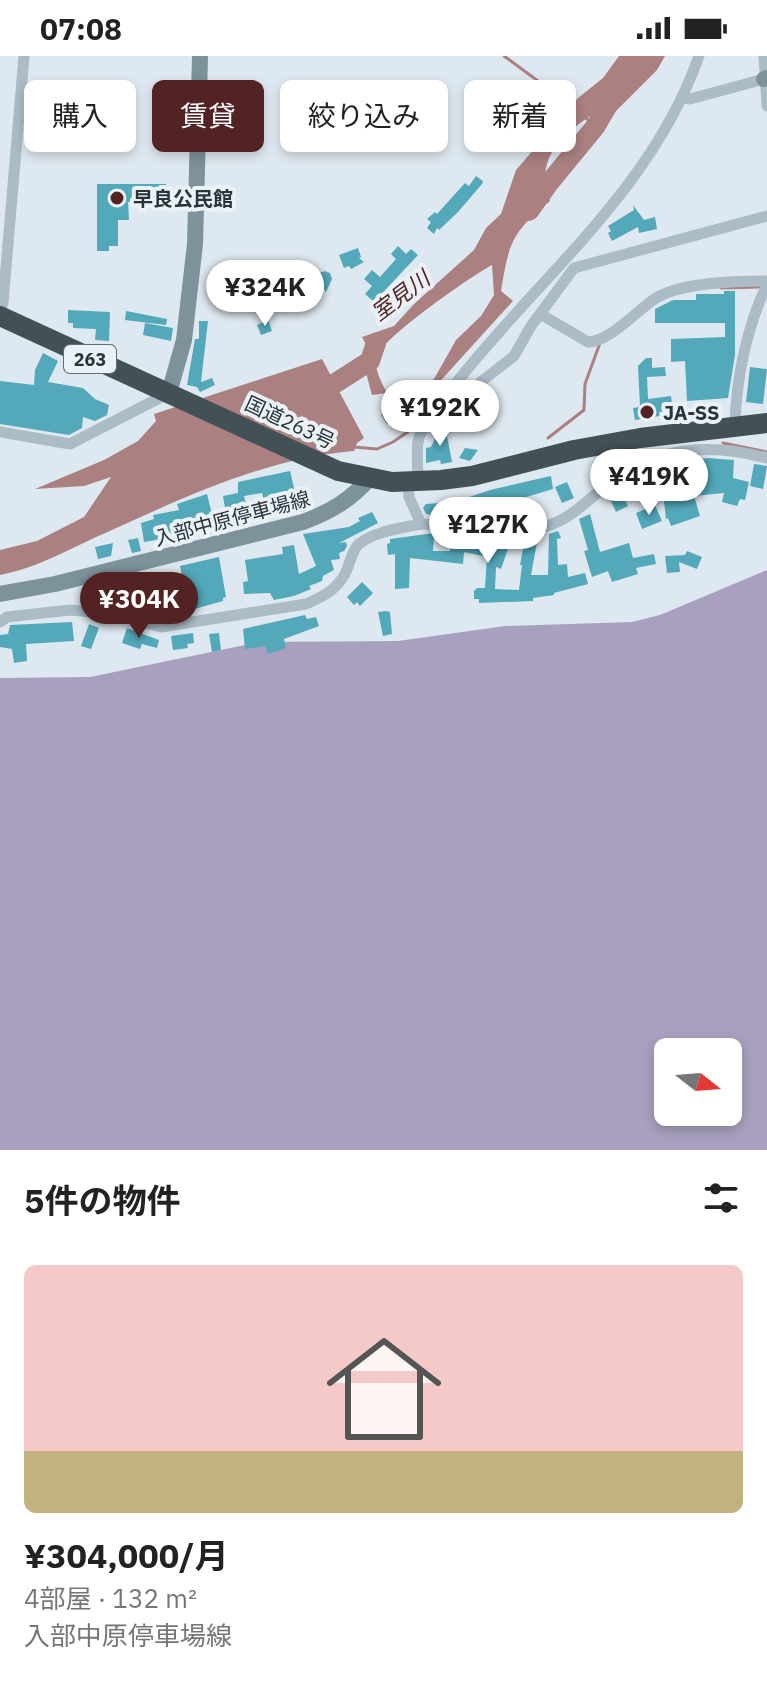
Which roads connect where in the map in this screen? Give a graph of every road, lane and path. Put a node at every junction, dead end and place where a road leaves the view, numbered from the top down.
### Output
1 (24, 56) edge
2 (200, 56) edge
3 (699, 56) edge
4 (764, 56) edge
5 (766, 78) edge
6 (684, 98) junction
7 (767, 106) edge
8 (767, 216) edge
9 (767, 282) edge
10 (0, 313) edge
11 (542, 315) junction
12 (464, 395) junction
13 (175, 396) junction
14 (767, 423) edge
15 (0, 432) edge
16 (730, 435) junction
17 (767, 458) edge
18 (369, 479) junction
19 (413, 482) junction
20 (421, 524) junction
21 (114, 570) junction
22 (0, 594) edge
23 (109, 614) junction
24 (0, 622) edge

1 - 10 street
2 - 13 main road
3 - 6 street
4 - 5 street
5 - 6 street
5 - 7 street
6 - 12 street
8 - 11 street
9 - 11 street
9 - 16 street
10 - 13 highway, 国道263号 / 263
11 - 12 street
12 - 19 street
13 - 15 street
13 - 18 highway, 国道263号 / 263
14 - 16 highway, 国道263号 / 263
16 - 17 street
16 - 19 highway, 国道263号 / 263
16 - 20 street
18 - 19 highway, 国道263号 / 263
18 - 21 main road, 入部中原停車場線
19 - 20 street
20 - 23 street
21 - 22 main road, 入部中原停車場線
21 - 23 street
23 - 24 street

